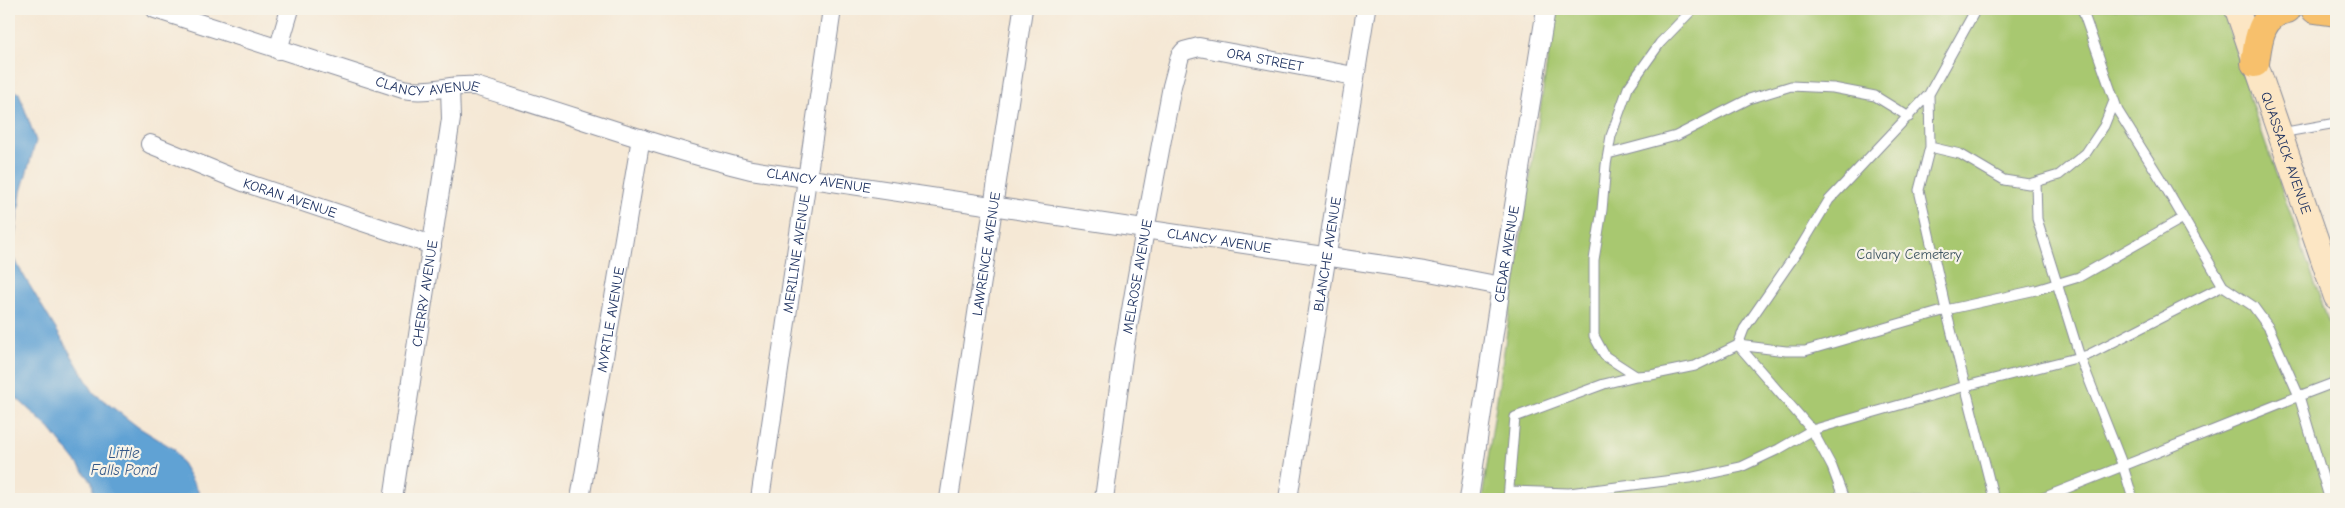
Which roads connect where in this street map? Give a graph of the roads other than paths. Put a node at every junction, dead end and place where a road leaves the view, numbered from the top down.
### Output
1 (155, 9) edge
2 (290, 9) edge
3 (832, 9) edge
4 (1023, 9) edge
5 (1366, 9) edge
6 (1546, 9) edge
7 (1692, 9) edge
8 (1976, 9) edge
9 (2082, 9) edge
10 (2237, 9) edge
11 (2287, 9) edge
12 (2315, 9) edge
13 (2336, 12) edge
14 (278, 50) junction
15 (1180, 56) joint
16 (2255, 63) junction
17 (1354, 76) junction
18 (450, 88) junction
19 (1929, 94) junction
20 (2114, 101) junction
21 (1909, 117) junction
22 (2336, 123) edge
23 (2280, 133) junction
24 (641, 138) junction
25 (150, 144) dead end
26 (1930, 147) junction
27 (1608, 154) junction
28 (808, 179) junction
29 (2036, 182) junction
30 (993, 208) junction
31 (2183, 218) junction
32 (1145, 230) junction
33 (432, 244) junction
34 (1326, 257) junction
35 (2058, 283) junction
36 (1501, 286) junction
37 (2223, 286) junction
38 (2336, 297) edge
39 (1946, 310) junction
40 (1738, 344) junction
41 (2080, 357) junction
42 (1636, 376) junction
43 (2336, 382) edge
44 (1966, 386) junction
45 (2299, 396) junction
46 (1812, 430) junction
47 (2123, 466) junction
48 (1603, 489) junction
49 (1508, 495) edge
50 (393, 499) edge
51 (580, 499) edge
52 (760, 499) edge
53 (949, 499) edge
54 (1104, 499) edge
55 (1288, 499) edge
56 (1469, 499) edge
57 (1604, 499) edge
58 (1844, 499) edge
59 (1994, 499) edge
60 (2040, 499) edge
61 (2133, 499) edge
62 (2328, 499) edge

1 - 14 street, CLANCY AVENUE
2 - 14 street
3 - 28 street, MERILINE AVENUE
4 - 30 street, LAWRENCE AVENUE
5 - 17 street, BLANCHE AVENUE
6 - 36 street, CEDAR AVENUE
7 - 27 lane
8 - 19 lane
9 - 20 lane
10 - 16 main road, QUASSAICK AVENUE
11 - 16 highway
12 - 13 highway
14 - 18 street, CLANCY AVENUE
15 - 17 street, ORA STREET
15 - 32 street, MELROSE AVENUE
16 - 23 main road, QUASSAICK AVENUE
17 - 34 street, BLANCHE AVENUE
18 - 24 street, CLANCY AVENUE
18 - 33 street, CHERRY AVENUE
19 - 21 lane
19 - 26 lane
20 - 29 lane
20 - 31 lane
21 - 27 lane
21 - 40 lane
22 - 23 lane
23 - 38 main road, QUASSAICK AVENUE
24 - 28 street, CLANCY AVENUE
24 - 51 street, MYRTLE AVENUE
25 - 33 street, KORAN AVENUE
26 - 29 lane
26 - 39 lane
27 - 42 lane
28 - 30 street, CLANCY AVENUE
28 - 52 street, MERILINE AVENUE
29 - 35 lane
30 - 32 street, CLANCY AVENUE
30 - 53 street, LAWRENCE AVENUE
31 - 35 lane
31 - 37 lane
32 - 34 street, CLANCY AVENUE
32 - 54 street, MELROSE AVENUE
33 - 50 street, CHERRY AVENUE
34 - 36 street, CLANCY AVENUE
34 - 55 street, BLANCHE AVENUE
35 - 39 lane
35 - 41 lane
36 - 56 street, CEDAR AVENUE
37 - 41 lane
37 - 45 lane
39 - 40 lane
39 - 44 lane
40 - 42 lane
40 - 46 lane
41 - 44 lane
41 - 47 lane
42 - 49 lane
43 - 45 lane
44 - 46 lane
44 - 59 lane
45 - 47 lane
45 - 62 lane
46 - 48 lane
46 - 58 lane
47 - 60 lane
47 - 61 lane
48 - 49 lane
48 - 57 lane

